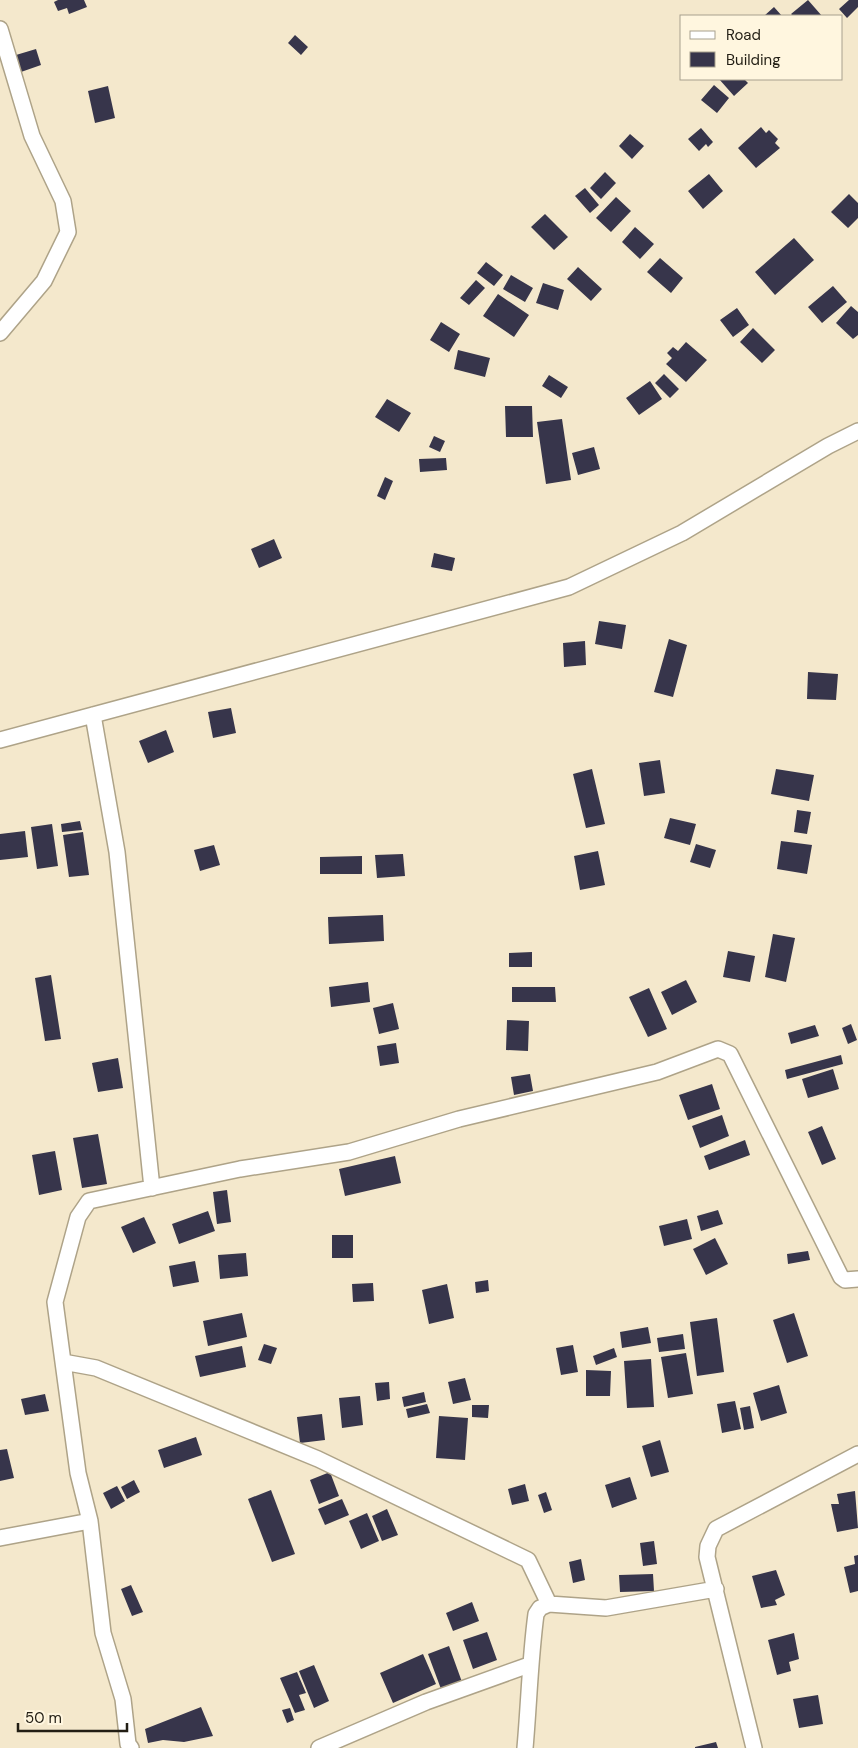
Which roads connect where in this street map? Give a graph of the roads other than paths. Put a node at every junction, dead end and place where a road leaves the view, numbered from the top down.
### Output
1 (0, 29) edge
2 (0, 333) edge
3 (858, 431) edge
4 (94, 714) junction
5 (0, 740) edge
6 (152, 1188) junction
7 (858, 1279) edge
8 (63, 1362) junction
9 (858, 1454) edge
10 (90, 1522) junction
11 (0, 1538) edge
12 (716, 1589) junction
13 (549, 1604) junction
14 (529, 1665) junction
15 (131, 1748) edge
16 (319, 1748) edge
17 (525, 1748) edge
18 (754, 1748) edge

1 - 2 street
3 - 4 street
4 - 5 street
4 - 6 street
6 - 7 street
6 - 8 street
8 - 10 street
8 - 13 street
9 - 12 street
10 - 11 street
10 - 15 street
12 - 13 street
12 - 18 street
13 - 14 street
14 - 16 street
14 - 17 street

